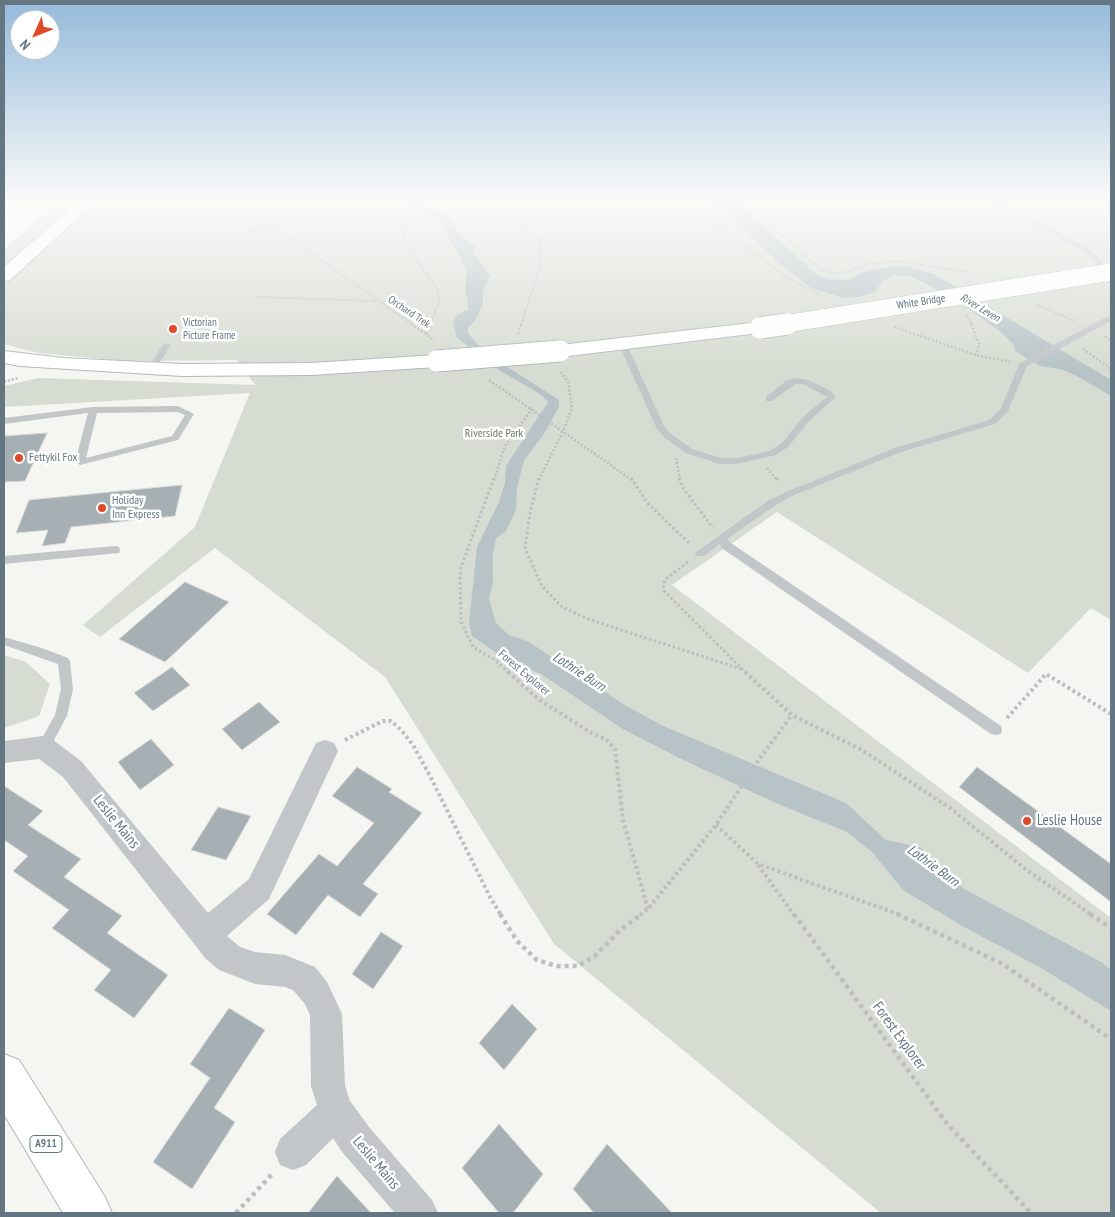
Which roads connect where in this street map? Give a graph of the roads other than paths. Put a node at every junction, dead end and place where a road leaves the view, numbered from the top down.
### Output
1 (24, 258) edge
2 (1096, 258) edge
3 (1111, 272) edge
4 (4, 276) edge
5 (1111, 283) edge
6 (1111, 318) edge
7 (167, 345) dead end
8 (623, 345) junction
9 (4, 357) edge
10 (62, 364) junction
11 (150, 369) junction
12 (4, 375) edge
13 (769, 399) dead end
14 (93, 410) junction
15 (4, 421) edge
16 (721, 538) junction
17 (115, 550) dead end
18 (700, 553) road end
19 (4, 560) edge
20 (4, 641) edge
21 (996, 730) road end
22 (43, 747) junction
23 (325, 751) road end
24 (4, 752) edge
25 (206, 934) junction
26 (4, 1075) edge
27 (336, 1111) junction
28 (293, 1152) road end
29 (89, 1213) edge
30 (418, 1213) edge

1 - 4 main road
2 - 5 lane
3 - 8 main road, White Bridge, bridge
6 - 16 lane
7 - 11 lane
8 - 11 main road, White Bridge, bridge
8 - 13 lane
9 - 10 main road
10 - 11 main road, White Bridge
10 - 12 main road
14 - 14 lane
14 - 15 lane
16 - 18 lane
16 - 21 lane
17 - 19 lane
20 - 22 lane
22 - 24 street
22 - 25 street, Leslie Mains
23 - 25 street
25 - 27 street, Leslie Mains
26 - 29 main road, A911
27 - 28 street
27 - 30 street, Leslie Mains

